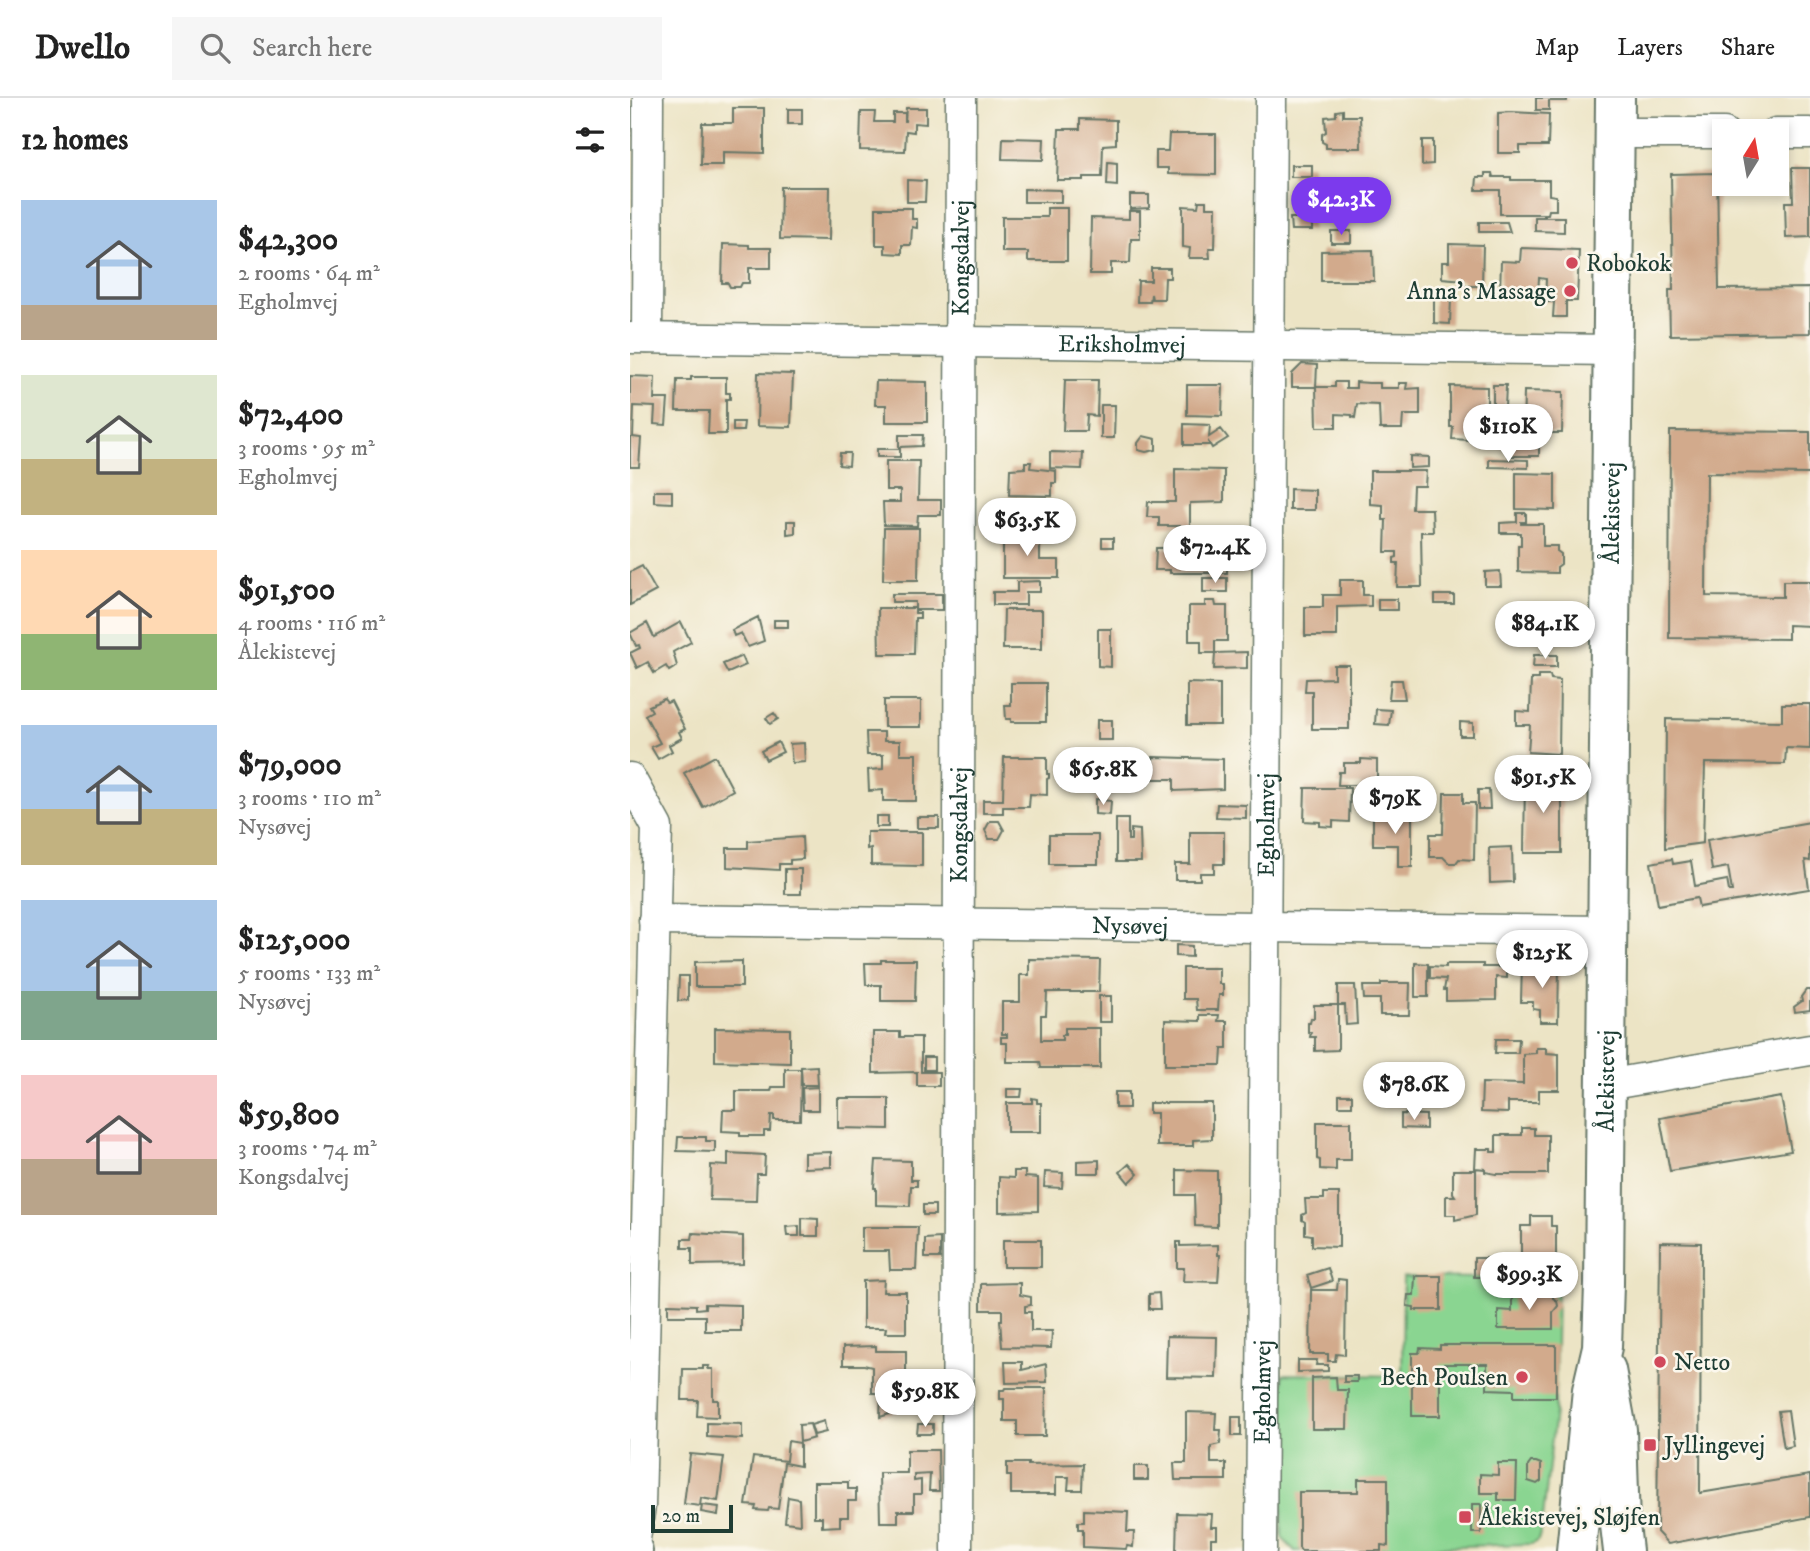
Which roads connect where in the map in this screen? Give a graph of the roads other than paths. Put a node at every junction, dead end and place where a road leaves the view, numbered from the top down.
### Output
1 (648, 98) edge
2 (961, 98) edge
3 (1271, 98) edge
4 (1615, 116) edge
5 (1712, 131) edge
6 (1789, 133) edge
7 (1810, 133) edge
8 (639, 338) edge
9 (959, 342) junction
10 (1271, 346) junction
11 (1613, 350) junction
12 (630, 778) edge
13 (654, 920) junction
14 (960, 924) junction
15 (1265, 927) junction
16 (1607, 931) junction
17 (1810, 1050) edge
18 (1606, 1085) junction
19 (637, 1314) edge
20 (1602, 1347) junction
21 (632, 1551) edge
22 (957, 1551) edge
23 (1261, 1551) edge
24 (1576, 1551) edge
25 (1623, 1551) edge

1 - 8 street
2 - 9 street, Kongsdalvej
3 - 10 street, Egholmvej
4 - 5 street
4 - 11 street, Ålekistevej
6 - 7 street
8 - 9 street, Eriksholmvej
9 - 10 street, Eriksholmvej
9 - 14 street, Kongsdalvej
10 - 11 street, Eriksholmvej
10 - 15 street, Egholmvej
11 - 16 street, Ålekistevej
12 - 13 street
13 - 14 street, Nysøvej
13 - 19 street
14 - 15 street, Nysøvej
14 - 22 street, Kongsdalvej
15 - 16 street, Nysøvej
15 - 23 street, Egholmvej
16 - 18 street, Ålekistevej
17 - 18 street
18 - 20 street, Ålekistevej
19 - 21 street
20 - 24 street, Ålekistevej
20 - 25 street, Ålekistevej

